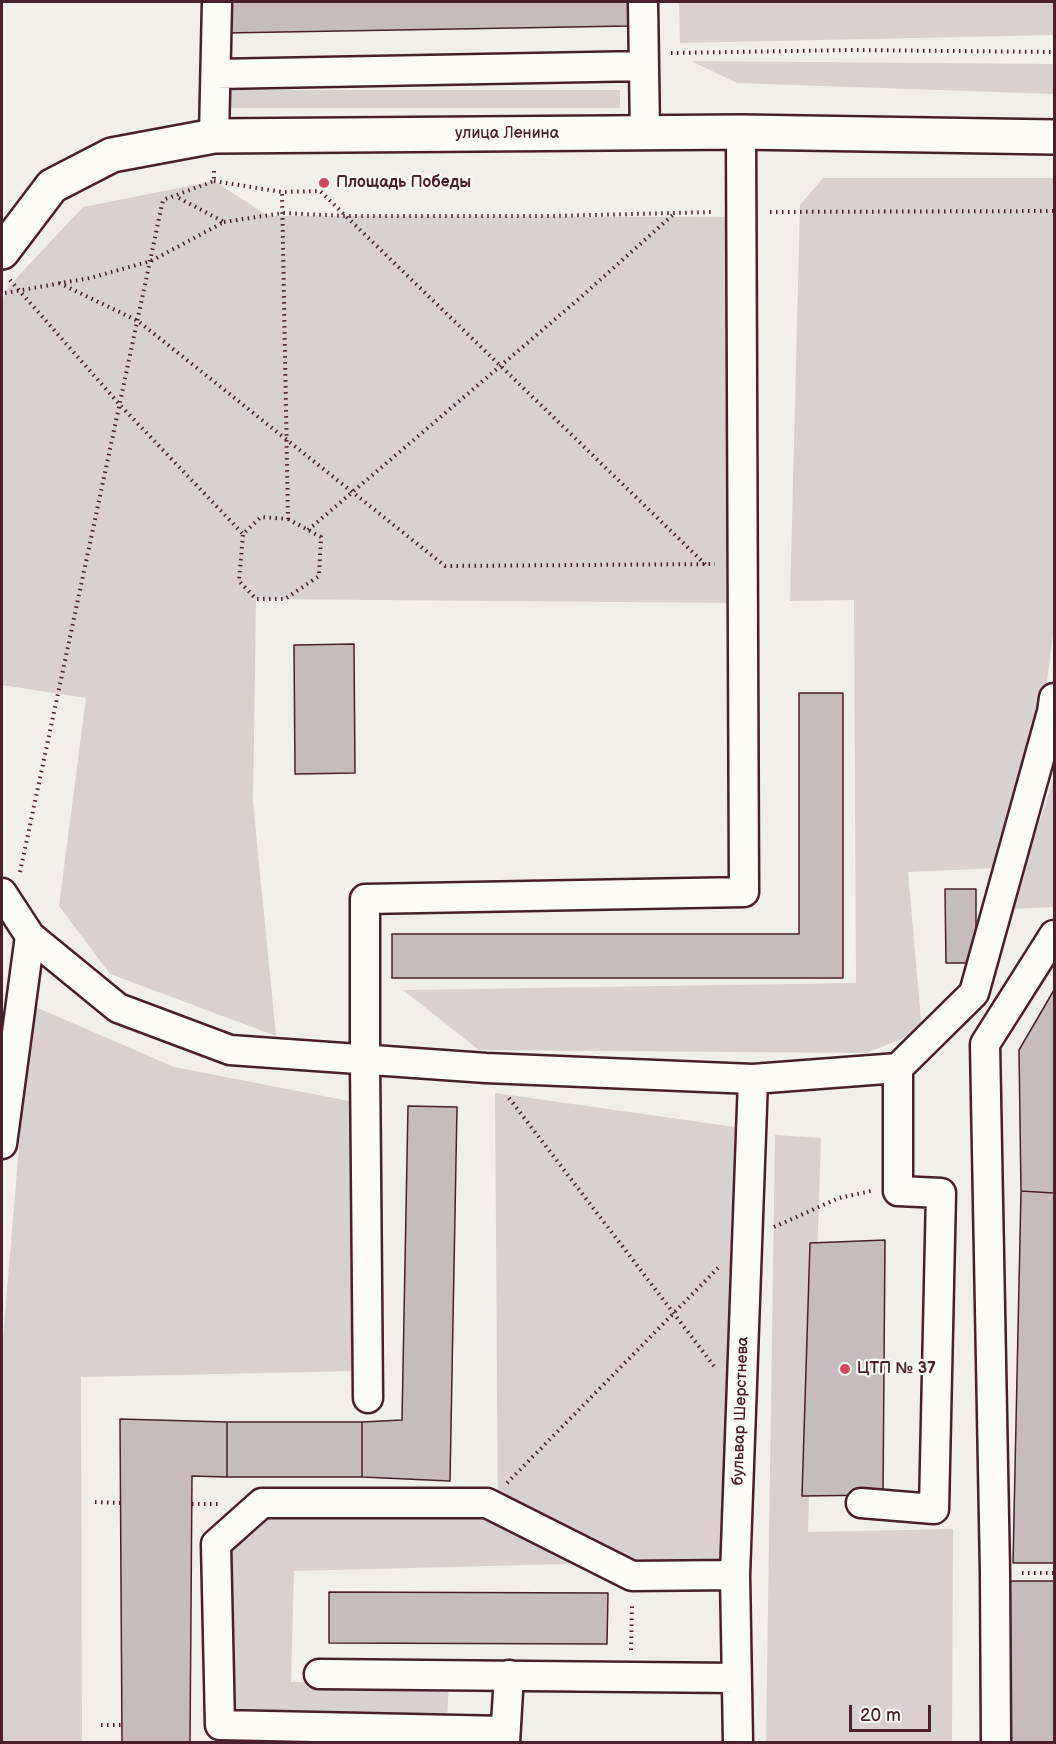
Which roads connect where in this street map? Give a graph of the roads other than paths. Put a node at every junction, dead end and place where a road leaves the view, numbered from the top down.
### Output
1 (217, 2) edge
2 (642, 2) edge
3 (644, 60) junction
4 (216, 74) junction
5 (741, 132) junction
6 (645, 134) junction
7 (214, 136) junction
8 (1054, 137) edge
9 (4, 265) edge
10 (1054, 698) edge
11 (7, 901) edge
12 (1054, 935) edge
13 (30, 936) junction
14 (974, 993) junction
15 (985, 1044) junction
16 (365, 1061) junction
17 (898, 1068) junction
18 (753, 1079) junction
19 (2, 1144) edge
20 (368, 1398) dead end
21 (861, 1503) dead end
22 (735, 1575) junction
23 (320, 1674) dead end
24 (509, 1675) junction
25 (736, 1678) junction
26 (505, 1737) edge
27 (738, 1743) edge
28 (996, 1743) edge

1 - 4 street
2 - 3 street
3 - 4 street
3 - 6 street
4 - 7 street
5 - 6 main road, улица Ленина
5 - 8 main road, улица Ленина
5 - 16 street
6 - 7 main road, улица Ленина
7 - 9 main road, улица Ленина
10 - 14 street
11 - 13 street
12 - 15 street
13 - 16 street
13 - 19 street
14 - 15 street
14 - 17 street
15 - 28 street
16 - 18 street
16 - 20 street
17 - 18 street
17 - 21 street
18 - 22 street, бульвар Шерстнева
22 - 25 street, бульвар Шерстнева
22 - 26 street
23 - 24 street
24 - 25 street
24 - 26 street
25 - 27 street, бульвар Шерстнева

